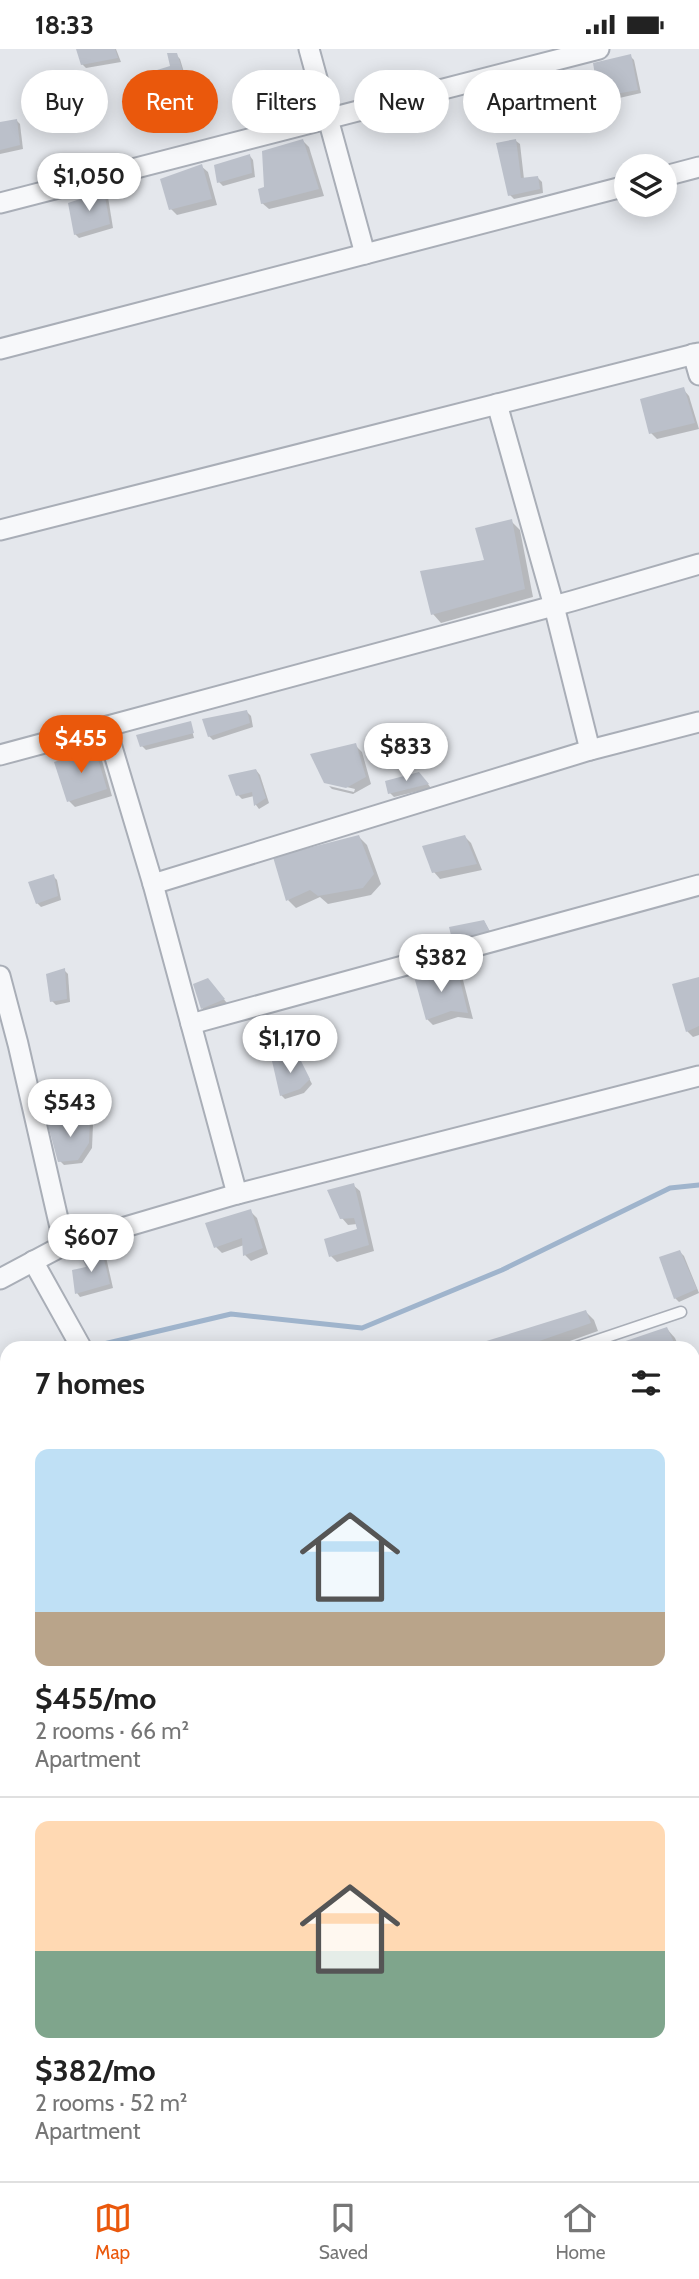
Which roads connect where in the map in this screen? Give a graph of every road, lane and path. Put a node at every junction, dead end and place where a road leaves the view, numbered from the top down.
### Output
1 (309, 49) edge
2 (599, 49) edge
3 (315, 70) edge
4 (340, 116) edge
5 (273, 133) edge
6 (332, 133) edge
7 (699, 167) edge
8 (677, 173) edge
9 (614, 189) edge
10 (0, 203) edge
11 (365, 254) junction
12 (0, 349) edge
13 (696, 354) edge
14 (699, 375) edge
15 (497, 404) junction
16 (0, 530) edge
17 (699, 565) edge
18 (554, 606) junction
19 (699, 722) edge
20 (106, 727) junction
21 (590, 750) junction
22 (0, 755) edge
23 (153, 884) junction
24 (699, 885) edge
25 (0, 976) edge
26 (191, 1024) junction
27 (9, 1046) edge
28 (699, 1076) edge
29 (237, 1193) junction
30 (64, 1245) junction
31 (33, 1261) junction
32 (0, 1279) edge
33 (681, 1313) dead end
34 (78, 1341) edge
35 (595, 1341) edge

1 - 3 street
2 - 4 street
5 - 10 street
6 - 11 street
7 - 8 street
9 - 11 street
11 - 12 street
13 - 14 street
13 - 15 street
15 - 16 street
15 - 18 street
17 - 18 street
18 - 20 street
18 - 21 street
19 - 21 street
20 - 22 street
20 - 23 street
21 - 23 street
23 - 26 street
24 - 26 street
25 - 27 street
26 - 29 street
27 - 30 street
28 - 29 street
29 - 30 street
30 - 31 street
31 - 32 street
31 - 34 street
33 - 35 lane

